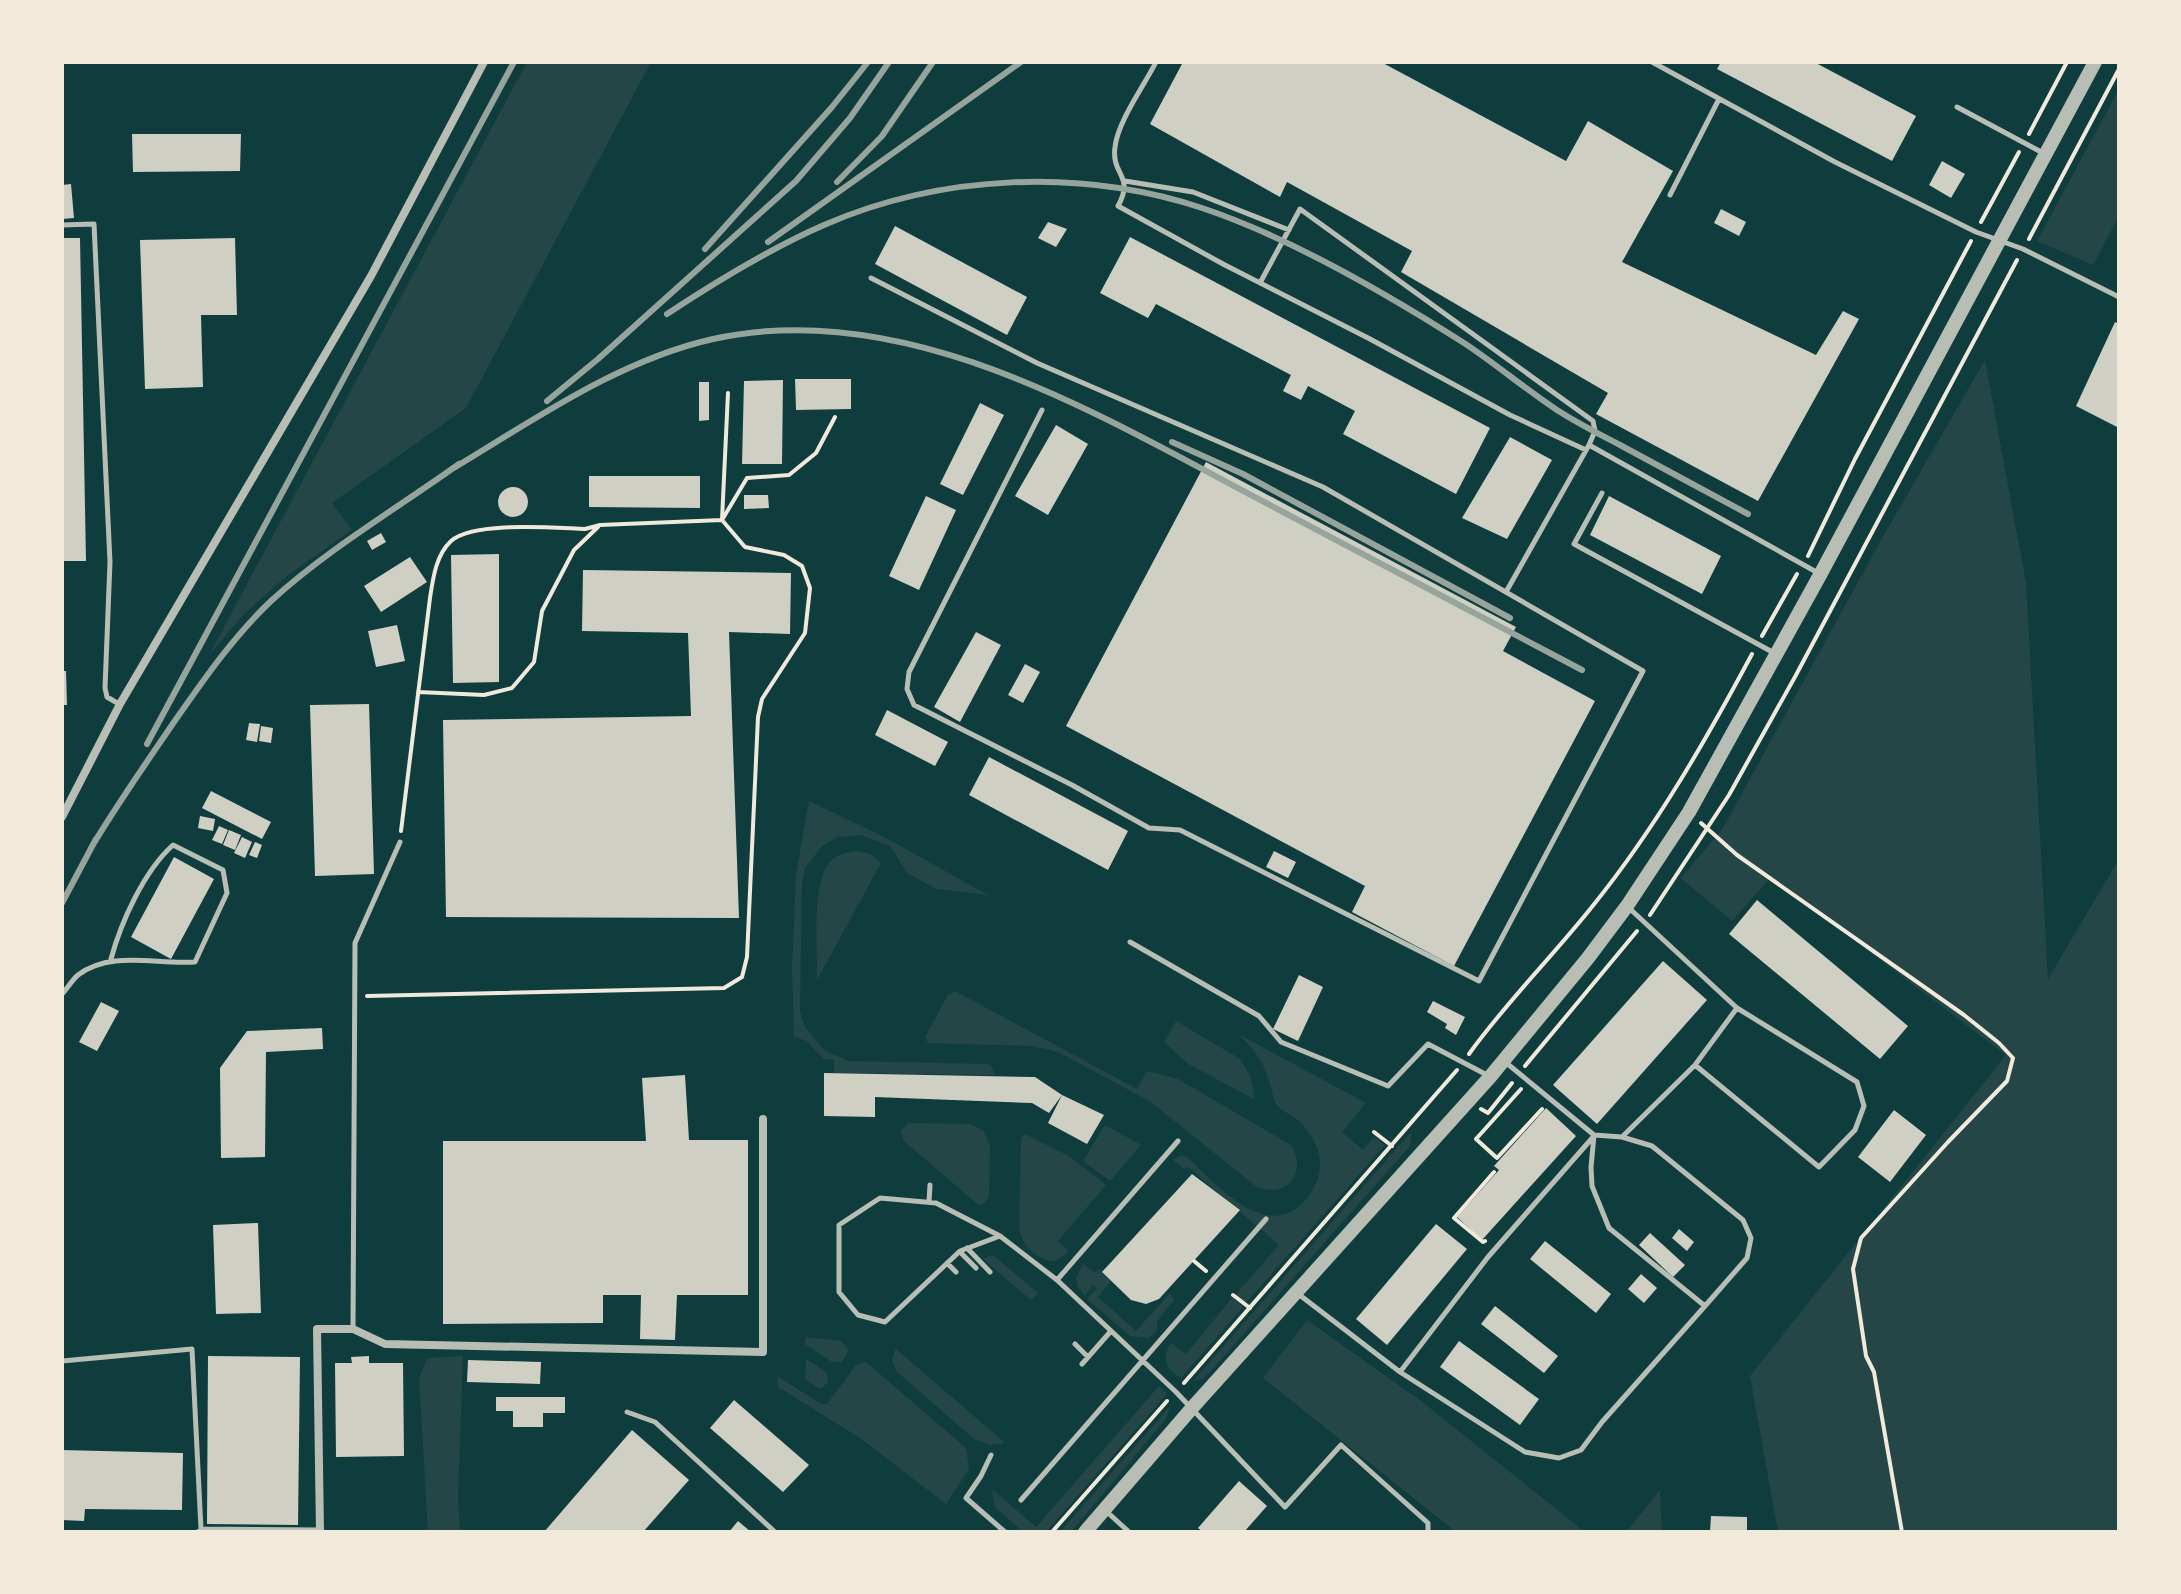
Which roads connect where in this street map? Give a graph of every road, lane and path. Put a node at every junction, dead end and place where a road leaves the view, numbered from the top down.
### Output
1 (484, 62) edge
2 (1156, 62) edge
3 (1652, 62) edge
4 (2067, 62) edge
5 (2095, 62) edge
6 (2119, 69) edge
7 (1719, 99) junction
8 (1957, 107) dead end
9 (2030, 131) dead end
10 (2046, 154) junction
11 (2017, 156) dead end
12 (1125, 181) junction
13 (1670, 195) dead end
14 (1981, 222) dead end
15 (62, 225) edge
16 (2034, 229) dead end
17 (1289, 230) junction
18 (1999, 241) junction
19 (1970, 244) dead end
20 (2014, 265) dead end
21 (871, 278) dead end
22 (1260, 283) junction
23 (2119, 297) edge
24 (728, 393) dead end
25 (1042, 410) dead end
26 (835, 417) dead end
27 (1587, 448) junction
28 (1602, 493) dead end
29 (722, 520) junction
30 (600, 525) junction
31 (1811, 549) dead end
32 (1820, 575) junction
33 (1795, 576) dead end
34 (1506, 592) junction
35 (1757, 645) junction
36 (1776, 654) junction
37 (418, 692) junction
38 (120, 704) junction
39 (1689, 812) junction
40 (62, 817) edge
41 (1708, 829) junction
42 (400, 842) joint
43 (1627, 906) junction
44 (1658, 907) dead end
45 (1633, 935) dead end
46 (1130, 942) dead end
47 (111, 959) junction
48 (62, 994) edge
49 (356, 996) junction
50 (1737, 1008) junction
51 (1475, 1045) dead end
52 (1532, 1058) dead end
53 (1503, 1061) junction
54 (1695, 1065) junction
55 (1490, 1077) junction
56 (1449, 1081) dead end
57 (1528, 1081) junction
58 (1509, 1086) dead end
59 (1547, 1107) dead end
60 (1488, 1113) dead end
61 (763, 1119) dead end
62 (1374, 1132) dead end
63 (1594, 1135) junction
64 (1622, 1137) junction
65 (1178, 1141) dead end
66 (1392, 1146) junction
67 (1494, 1172) dead end
68 (930, 1185) dead end
69 (929, 1202) junction
70 (1266, 1219) dead end
71 (1000, 1236) junction
72 (1488, 1239) dead end
73 (967, 1248) junction
74 (960, 1251) junction
75 (1194, 1261) dead end
76 (947, 1263) junction
77 (976, 1268) dead end
78 (956, 1272) dead end
79 (990, 1272) dead end
80 (1207, 1273) dead end
81 (1057, 1280) junction
82 (1296, 1292) junction
83 (1233, 1295) dead end
84 (1705, 1306) junction
85 (1250, 1308) junction
86 (353, 1329) junction
87 (1111, 1331) junction
88 (1075, 1344) dead end
89 (1088, 1357) junction
90 (62, 1361) edge
91 (1143, 1361) junction
92 (1082, 1364) dead end
93 (1400, 1372) junction
94 (1188, 1380) dead end
95 (1164, 1405) dead end
96 (1192, 1408) junction
97 (627, 1412) dead end
98 (991, 1455) dead end
99 (1021, 1500) dead end
100 (1104, 1510) junction
101 (200, 1531) edge
102 (320, 1531) edge
103 (775, 1532) edge
104 (1005, 1532) edge
105 (1052, 1532) edge
106 (1085, 1532) edge
107 (1129, 1532) edge
108 (1428, 1532) edge
109 (1902, 1532) edge

1 - 38 street
2 - 12 lane
3 - 7 lane
4 - 9 path
5 - 10 street
6 - 16 path
7 - 13 lane
7 - 18 lane
8 - 10 lane
10 - 18 street
11 - 14 path
12 - 17 lane
12 - 22 lane
15 - 38 lane
17 - 22 lane
17 - 27 lane
18 - 23 lane
18 - 32 street
19 - 31 path
20 - 41 path
21 - 34 lane
22 - 27 lane
24 - 29 path
25 - 34 lane
26 - 29 path
27 - 32 lane
27 - 34 lane
28 - 35 lane
29 - 30 path
29 - 49 path
30 - 37 path
30 - 37 path
32 - 36 street
33 - 35 path
35 - 36 lane
35 - 51 path
36 - 39 street
37 - 42 path
38 - 40 street
39 - 41 path
39 - 43 street
41 - 44 path
41 - 109 path
42 - 49 lane
43 - 50 lane
43 - 53 street
45 - 52 path
46 - 55 lane
47 - 47 lane
47 - 48 lane
49 - 86 lane
50 - 54 lane
50 - 54 lane
53 - 55 street
53 - 57 lane
54 - 64 lane
55 - 82 street
56 - 66 path
57 - 59 path
57 - 63 lane
58 - 60 path
61 - 86 street
62 - 66 path
63 - 64 lane
63 - 84 lane
63 - 93 lane
64 - 84 lane
65 - 81 lane
66 - 85 path
67 - 72 path
68 - 69 lane
69 - 71 lane
69 - 76 lane
70 - 91 lane
71 - 73 lane
71 - 81 lane
73 - 74 lane
73 - 79 lane
74 - 76 lane
74 - 77 lane
75 - 80 path
76 - 78 lane
81 - 87 lane
82 - 93 lane
82 - 96 street
83 - 85 path
84 - 93 lane
85 - 94 path
86 - 102 street
87 - 89 lane
87 - 91 lane
88 - 89 lane
89 - 92 lane
90 - 101 lane
91 - 96 lane
91 - 99 lane
95 - 105 path
96 - 100 street
96 - 108 lane
97 - 103 lane
98 - 104 lane
100 - 106 street
100 - 107 lane
101 - 102 lane

